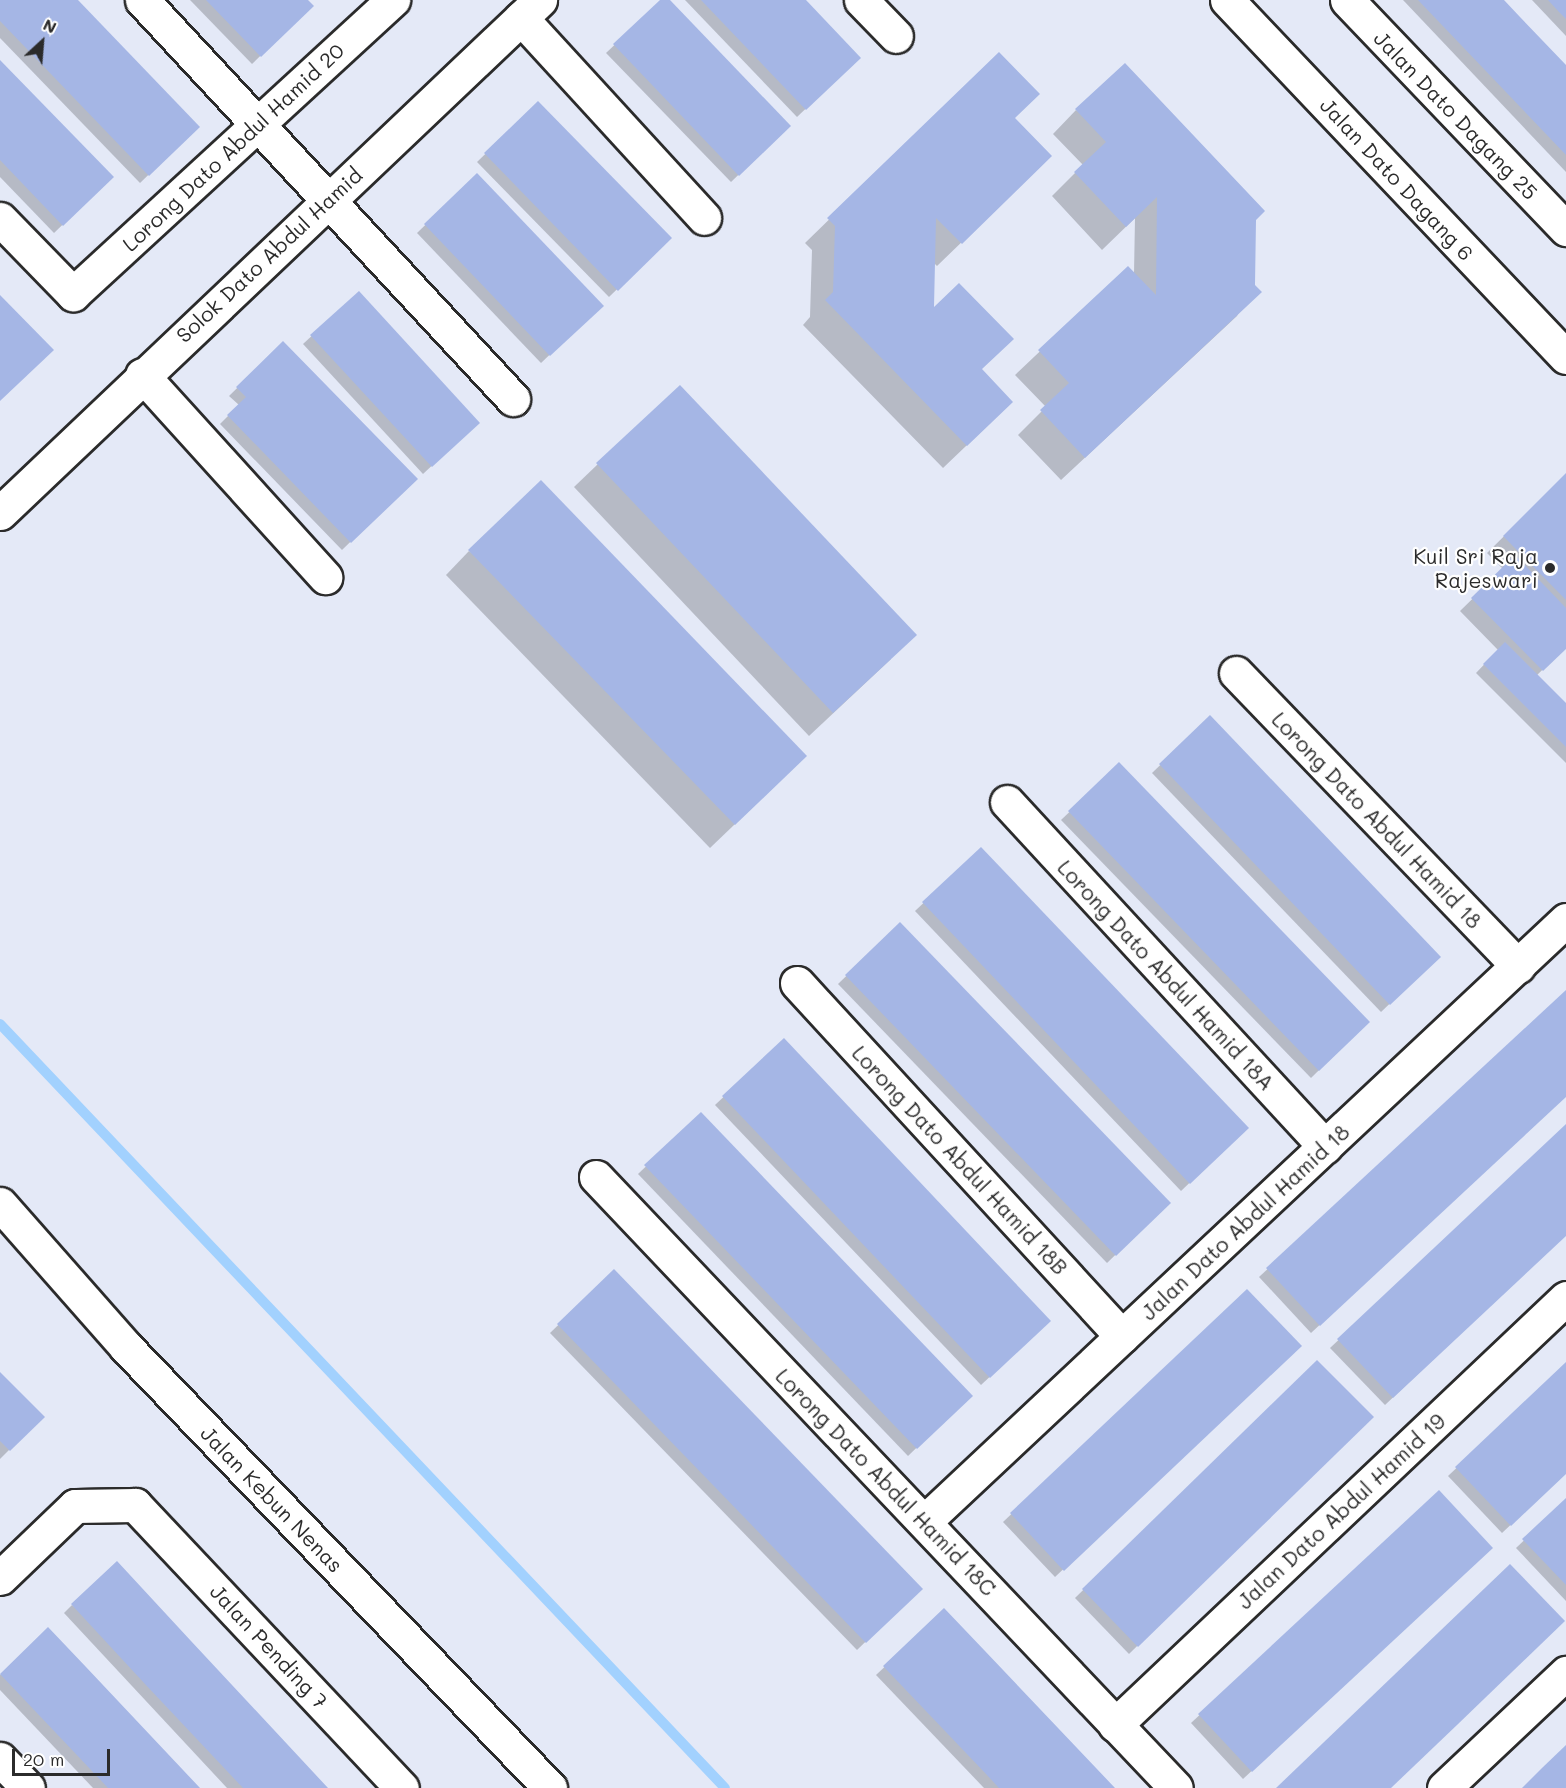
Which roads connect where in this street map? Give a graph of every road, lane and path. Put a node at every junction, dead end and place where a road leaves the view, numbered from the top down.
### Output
1 (142, 0) edge
2 (393, 0) edge
3 (861, 0) edge
4 (1227, 0) edge
5 (1347, 0) edge
6 (531, 9) edge
7 (896, 36) dead end
8 (258, 124) junction
9 (329, 199) junction
10 (704, 218) dead end
11 (0, 219) edge
12 (1566, 229) edge
13 (1566, 357) edge
14 (142, 375) junction
15 (513, 399) dead end
16 (0, 513) edge
17 (325, 577) dead end
18 (1236, 673) dead end
19 (1007, 802) dead end
20 (1566, 920) edge
21 (1518, 966) junction
22 (797, 983) dead end
23 (1324, 1147) junction
24 (596, 1177) dead end
25 (0, 1204) edge
26 (1566, 1298) edge
27 (1122, 1336) junction
28 (924, 1522) junction
29 (0, 1578) edge
30 (1566, 1673) edge
31 (1115, 1725) junction
32 (0, 1759) edge
33 (28, 1788) edge
34 (402, 1788) edge
35 (550, 1788) edge
36 (1176, 1788) edge
37 (1444, 1788) edge

1 - 8 street
2 - 8 street, Lorong Dato Abdul Hamid 20
3 - 7 street
4 - 13 street, Jalan Dato Dagang 6
5 - 12 street, Jalan Dato Dagang 25
6 - 9 street, Solok Dato Abdul Hamid
6 - 10 street
8 - 9 street
8 - 11 street, Lorong Dato Abdul Hamid 20
9 - 14 street, Solok Dato Abdul Hamid
9 - 15 street
14 - 16 street, Solok Dato Abdul Hamid
14 - 17 street
18 - 21 street, Lorong Dato Abdul Hamid 18
19 - 23 street, Lorong Dato Abdul Hamid 18A
20 - 21 street, Jalan Dato Abdul Hamid 18
21 - 23 street, Jalan Dato Abdul Hamid 18
22 - 27 street, Lorong Dato Abdul Hamid 18B
23 - 27 street, Jalan Dato Abdul Hamid 18
24 - 28 street, Lorong Dato Abdul Hamid 18C
25 - 35 street, Jalan Kebun Nenas
26 - 31 street, Jalan Dato Abdul Hamid 19
27 - 28 street, Jalan Dato Abdul Hamid 18
28 - 31 street, Lorong Dato Abdul Hamid 18C
29 - 34 street, Jalan Pending 7
30 - 37 street
31 - 36 street, Lorong Dato Abdul Hamid 18C
32 - 33 street

